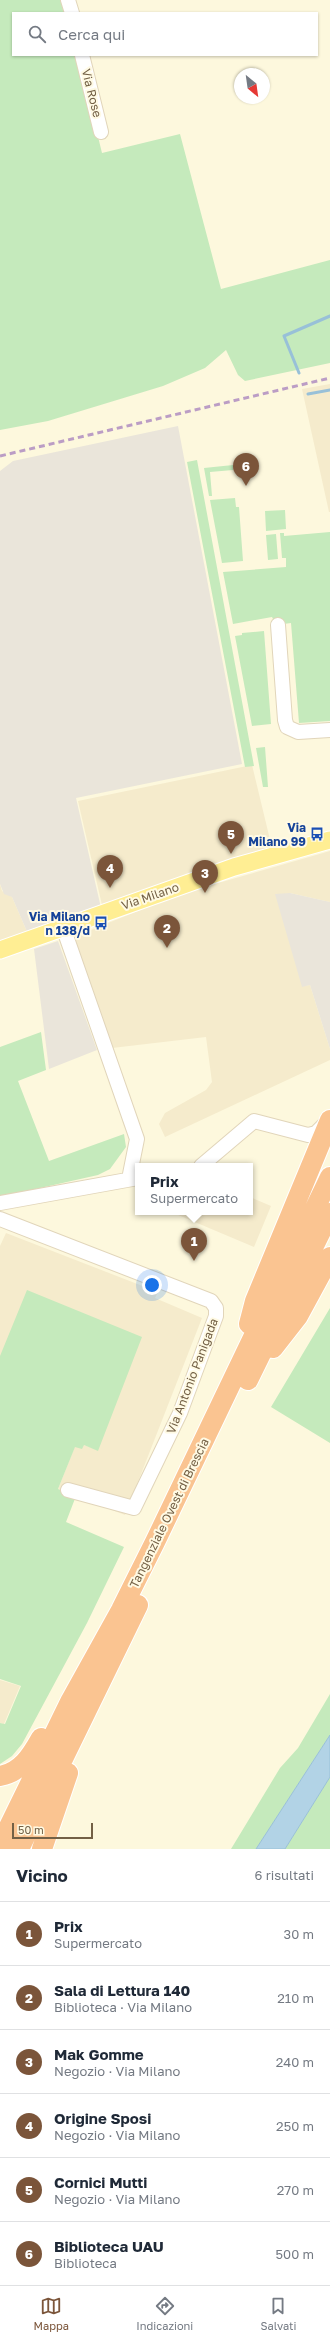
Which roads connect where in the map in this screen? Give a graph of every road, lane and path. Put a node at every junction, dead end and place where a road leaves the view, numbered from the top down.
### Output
1 (68, 0) edge
2 (72, 12) edge
3 (82, 56) edge
4 (101, 132) dead end
5 (278, 625) dead end
6 (330, 730) edge
7 (330, 840) edge
8 (63, 927) junction
9 (0, 950) edge
10 (330, 1119) edge
11 (205, 1163) edge
12 (330, 1177) edge
13 (133, 1179) edge
14 (0, 1204) edge
15 (330, 1213) edge
16 (0, 1219) edge
17 (330, 1257) edge
18 (243, 1375) junction
19 (68, 1490) dead end
20 (121, 1610) junction
21 (84, 1717) junction
22 (0, 1776) edge
23 (0, 1845) edge
24 (20, 1849) edge
25 (42, 1849) edge

1 - 2 street
3 - 4 street, Via Rose
5 - 6 street
7 - 8 main road, Via Milano
8 - 9 main road, Via Milano
8 - 13 street
10 - 11 street
10 - 18 highway
12 - 18 highway, Tangenziale Ovest di Brescia
13 - 14 street
15 - 18 highway, Tangenziale Ovest di Brescia
16 - 19 street, Via Antonio Panigada
17 - 18 highway
18 - 20 highway, Tangenziale Ovest di Brescia
18 - 21 highway, Tangenziale Ovest di Brescia
20 - 22 highway
20 - 23 highway, Tangenziale Ovest di Brescia
21 - 24 highway, Tangenziale Ovest di Brescia
21 - 25 highway

